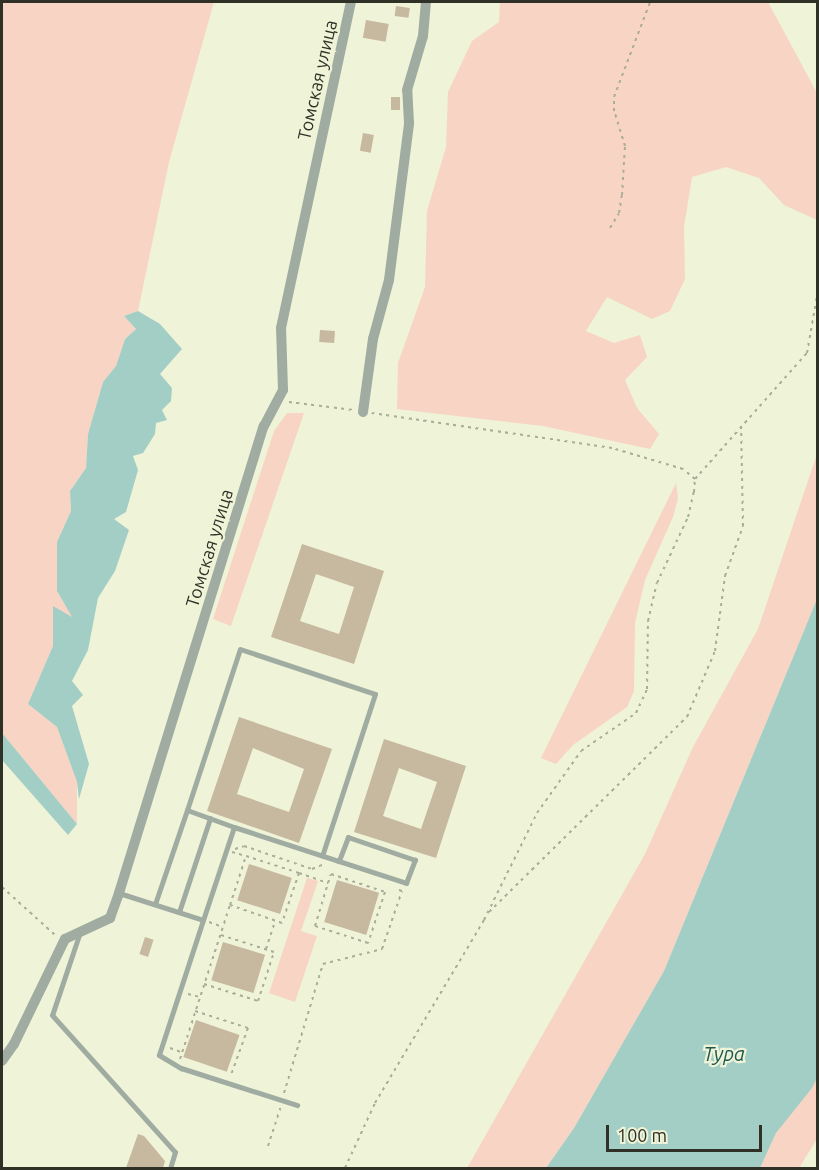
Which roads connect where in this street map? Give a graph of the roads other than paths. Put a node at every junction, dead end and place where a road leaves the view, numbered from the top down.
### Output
1 (351, 2) edge
2 (426, 2) edge
3 (363, 412) road end
4 (186, 810) junction
5 (210, 818) junction
6 (234, 826) junction
7 (322, 856) junction
8 (339, 861) junction
9 (119, 893) junction
10 (156, 904) junction
11 (179, 912) junction
12 (207, 921) junction
13 (79, 935) junction
14 (2, 1061) edge
15 (297, 1105) dead end
16 (170, 1168) edge

1 - 9 street, Томская улица
2 - 3 street
4 - 5 lane
4 - 7 lane
4 - 10 lane
5 - 6 lane
5 - 11 lane
6 - 7 lane
6 - 12 lane
7 - 8 lane
8 - 8 lane
9 - 10 lane
9 - 13 street, Томская улица
10 - 11 lane
11 - 12 lane
12 - 15 lane
13 - 14 street, Томская улица
13 - 16 lane

